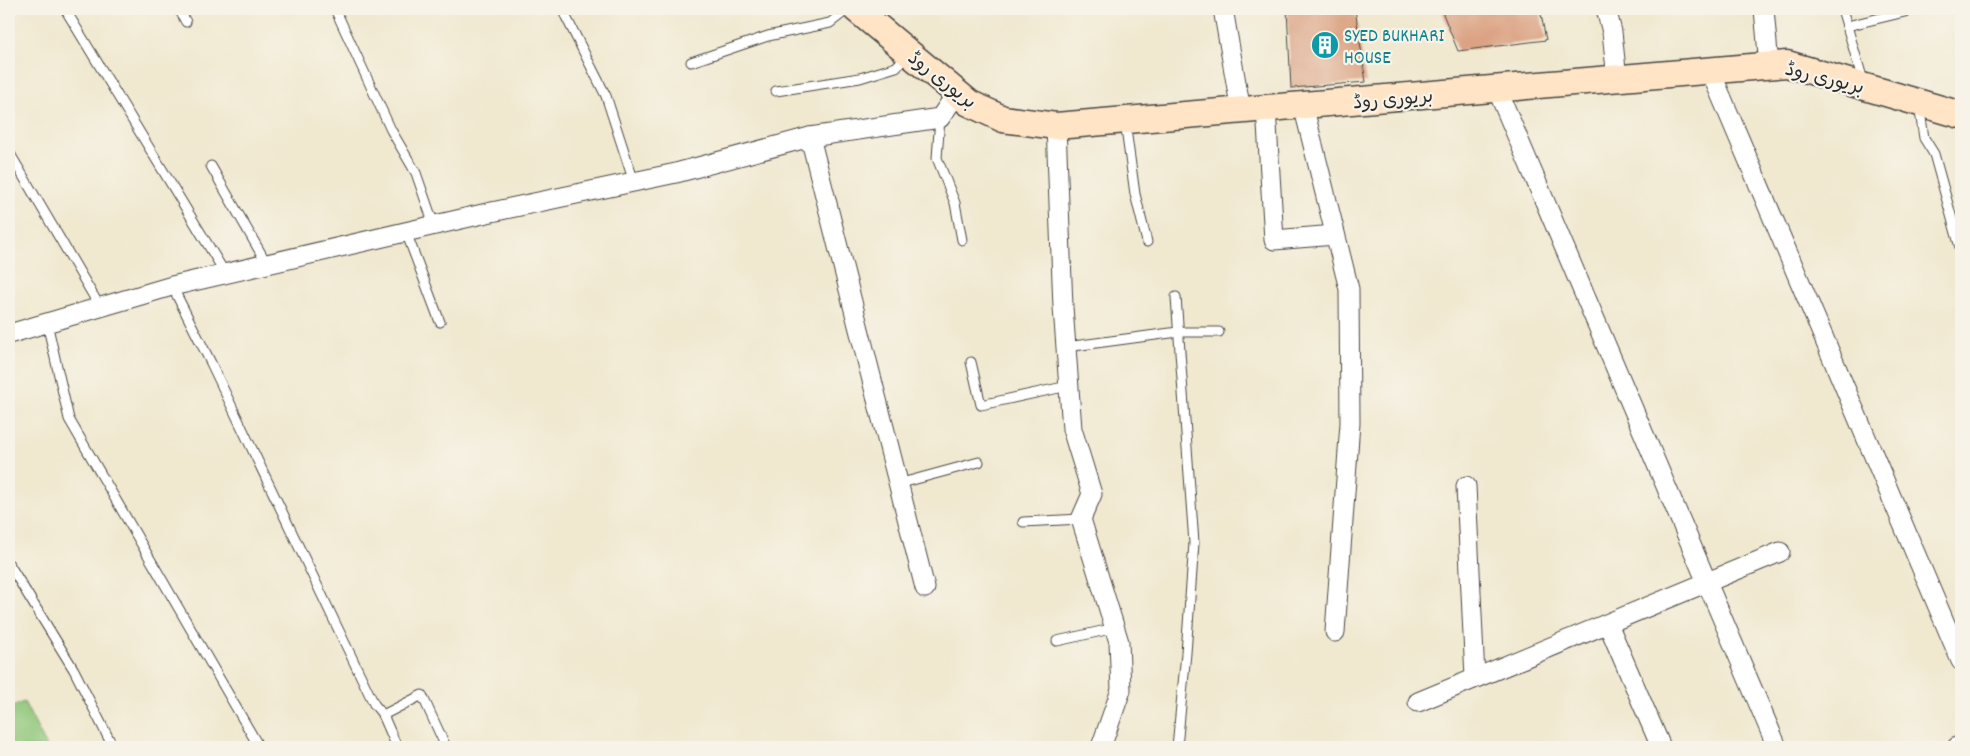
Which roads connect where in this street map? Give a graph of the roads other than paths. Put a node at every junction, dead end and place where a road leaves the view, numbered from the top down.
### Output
1 (65, 9) edge
2 (178, 9) edge
3 (335, 9) edge
4 (562, 9) edge
5 (848, 9) edge
6 (856, 9) edge
7 (1224, 9) edge
8 (1606, 9) edge
9 (1764, 9) edge
10 (1842, 9) edge
11 (1918, 9) edge
12 (186, 22) dead end
13 (1847, 26) junction
14 (909, 53) junction
15 (691, 62) dead end
16 (1769, 66) junction
17 (1710, 70) junction
18 (1617, 79) junction
19 (1865, 86) junction
20 (1496, 89) junction
21 (776, 91) dead end
22 (957, 93) junction
23 (1918, 102) junction
24 (1303, 105) junction
25 (1253, 110) junction
26 (1961, 115) edge
27 (940, 118) junction
28 (1124, 121) junction
29 (1056, 126) junction
30 (810, 137) junction
31 (9, 152) edge
32 (211, 166) dead end
33 (634, 182) junction
34 (434, 225) junction
35 (406, 232) junction
36 (1336, 235) junction
37 (962, 240) dead end
38 (1147, 242) dead end
39 (1961, 251) edge
40 (266, 264) junction
41 (225, 274) junction
42 (172, 286) junction
43 (1176, 297) dead end
44 (100, 308) junction
45 (440, 322) dead end
46 (47, 323) junction
47 (1178, 332) junction
48 (1219, 332) dead end
49 (9, 334) edge
50 (1066, 347) junction
51 (971, 362) dead end
52 (1068, 386) junction
53 (979, 462) dead end
54 (898, 484) junction
55 (1466, 486) dead end
56 (1081, 519) junction
57 (1023, 522) dead end
58 (1780, 552) dead end
59 (9, 564) edge
60 (1707, 583) junction
61 (925, 588) dead end
62 (1608, 624) junction
63 (1115, 628) junction
64 (1335, 632) dead end
65 (1057, 641) dead end
66 (1961, 662) edge
67 (1475, 678) junction
68 (1418, 702) dead end
69 (383, 715) junction
70 (1961, 746) edge
71 (113, 747) edge
72 (259, 747) edge
73 (397, 747) edge
74 (446, 747) edge
75 (1101, 747) edge
76 (1178, 747) edge
77 (1660, 747) edge
78 (1777, 747) edge
79 (1957, 747) edge

1 - 41 lane
2 - 12 lane
3 - 34 lane
4 - 33 lane
5 - 15 lane
6 - 14 main road, بریوری روڈ
7 - 25 street
8 - 18 street
9 - 16 street
10 - 13 lane
11 - 13 lane
13 - 19 lane
14 - 21 lane
14 - 22 main road, بریوری روڈ
16 - 17 main road, بریوری روڈ
16 - 19 main road, بریوری روڈ
17 - 18 main road, بریوری روڈ
17 - 66 street
18 - 20 main road, بریوری روڈ
19 - 23 main road, بریوری روڈ
20 - 24 main road, بریوری روڈ
20 - 60 street
22 - 27 street
22 - 29 main road, بریوری روڈ
23 - 26 main road, بریوری روڈ
23 - 39 lane
24 - 25 main road, بریوری روڈ
24 - 36 street
25 - 28 main road, بریوری روڈ
25 - 36 street
27 - 30 street
27 - 37 lane
28 - 29 main road, بریوری روڈ
28 - 38 lane
29 - 50 street
30 - 33 street
30 - 54 street
31 - 44 lane
32 - 40 lane
33 - 34 street
34 - 35 street
35 - 40 street
35 - 45 lane
36 - 64 street
40 - 41 street
41 - 42 street
42 - 44 street
42 - 69 lane
43 - 47 lane
44 - 46 street
46 - 49 street
46 - 72 lane
47 - 48 lane
47 - 50 lane
47 - 76 lane
50 - 52 street
51 - 52 lane
52 - 56 street
53 - 54 lane
54 - 61 street
55 - 67 street
56 - 57 lane
56 - 63 street
58 - 60 street
59 - 71 lane
60 - 62 street
60 - 78 street
62 - 67 street
62 - 77 street
63 - 65 lane
63 - 75 street
67 - 68 street
69 - 73 lane
69 - 74 lane
70 - 79 street

